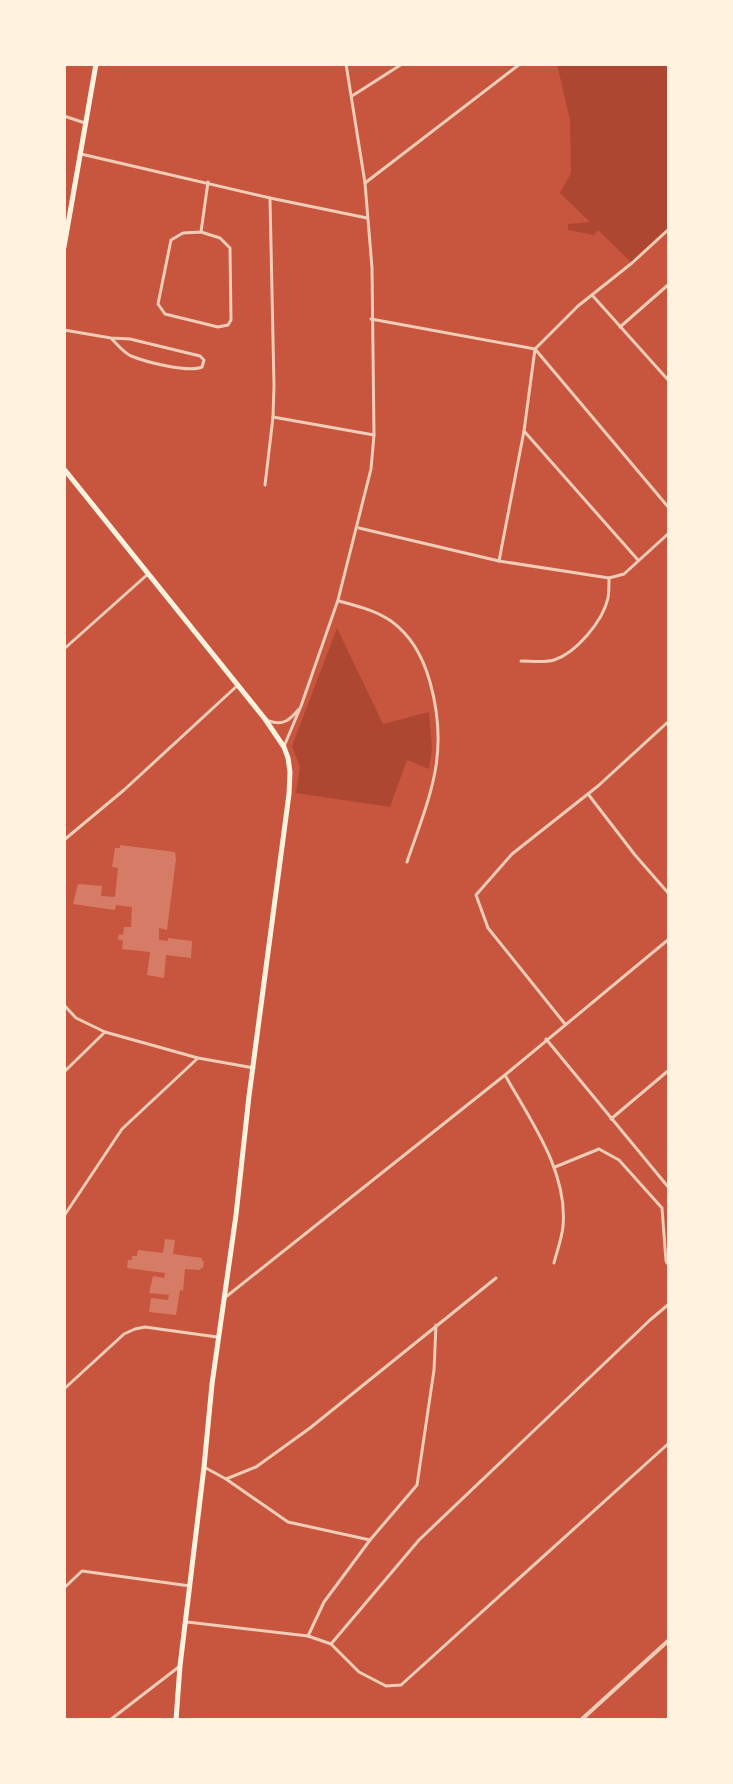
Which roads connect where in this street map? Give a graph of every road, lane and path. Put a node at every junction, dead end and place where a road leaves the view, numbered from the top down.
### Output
1 (96, 64) edge
2 (346, 64) edge
3 (402, 64) edge
4 (520, 64) edge
5 (352, 96) junction
6 (64, 116) edge
7 (85, 123) junction
8 (81, 154) junction
9 (208, 182) junction
10 (365, 183) junction
11 (270, 198) junction
12 (367, 218) junction
13 (201, 232) junction
14 (668, 232) edge
15 (64, 247) edge
16 (669, 284) edge
17 (592, 295) junction
18 (371, 319) junction
19 (620, 327) junction
20 (64, 330) edge
21 (111, 338) junction
22 (535, 349) junction
23 (669, 381) edge
24 (273, 417) junction
25 (524, 431) junction
26 (374, 435) junction
27 (64, 469) edge
28 (265, 485) dead end
29 (669, 508) edge
30 (357, 528) junction
31 (669, 533) edge
32 (638, 560) junction
33 (499, 561) junction
34 (148, 574) junction
35 (609, 578) junction
36 (338, 600) junction
37 (64, 649) edge
38 (521, 661) dead end
39 (238, 685) junction
40 (301, 706) junction
41 (265, 719) junction
42 (669, 721) edge
43 (284, 747) junction
44 (588, 794) junction
45 (64, 840) edge
46 (407, 862) dead end
47 (669, 894) edge
48 (669, 939) edge
49 (64, 1005) edge
50 (565, 1024) junction
51 (105, 1032) junction
52 (546, 1039) junction
53 (198, 1058) junction
54 (254, 1068) junction
55 (669, 1070) edge
56 (64, 1072) edge
57 (505, 1075) junction
58 (611, 1119) junction
59 (555, 1167) junction
60 (669, 1188) edge
61 (64, 1216) edge
62 (554, 1263) dead end
63 (669, 1266) edge
64 (496, 1278) dead end
65 (224, 1298) junction
66 (669, 1304) edge
67 (436, 1325) junction
68 (218, 1337) junction
69 (64, 1389) edge
70 (669, 1443) edge
71 (204, 1467) junction
72 (226, 1479) junction
73 (370, 1540) junction
74 (190, 1586) junction
75 (64, 1588) edge
76 (185, 1622) junction
77 (308, 1636) junction
78 (669, 1640) edge
79 (331, 1644) junction
80 (180, 1666) junction
81 (110, 1720) edge
82 (176, 1720) edge
83 (581, 1720) edge

1 - 7 main road
2 - 5 street
3 - 5 street
4 - 10 street
5 - 10 street
6 - 7 street
7 - 8 main road
8 - 9 street
8 - 15 main road
9 - 11 street
9 - 13 street
10 - 12 street
11 - 12 street
11 - 24 street
12 - 18 street
13 - 13 street
14 - 17 street
16 - 19 street
17 - 19 street
17 - 22 street
18 - 22 street
18 - 26 street
19 - 23 street
20 - 21 street
21 - 21 street
22 - 25 street
22 - 29 street
24 - 26 street
24 - 28 street
25 - 32 street
25 - 33 street
26 - 30 street
27 - 34 main road
30 - 33 street
30 - 36 street
31 - 32 street
32 - 35 street
33 - 35 street
34 - 37 street
34 - 39 main road
35 - 38 street
36 - 40 street
36 - 46 street
39 - 41 main road
39 - 45 street
40 - 41 street
40 - 43 street
41 - 43 main road
42 - 44 street
43 - 54 main road
44 - 47 street
44 - 50 street
48 - 50 street
49 - 51 street
50 - 52 street
51 - 53 street
51 - 56 street
52 - 57 street
52 - 58 street
53 - 54 street
53 - 61 street
54 - 65 main road
55 - 58 street
57 - 59 street
57 - 65 street
58 - 60 street
59 - 62 street
59 - 63 street
64 - 67 street
65 - 68 main road
66 - 79 street
67 - 72 street
67 - 73 street
68 - 69 street
68 - 71 main road
70 - 79 street
71 - 72 street
71 - 74 main road
72 - 73 street
73 - 77 street
74 - 75 street
74 - 76 main road
76 - 77 street
76 - 80 main road
77 - 79 street
78 - 83 street
80 - 81 street
80 - 82 main road

